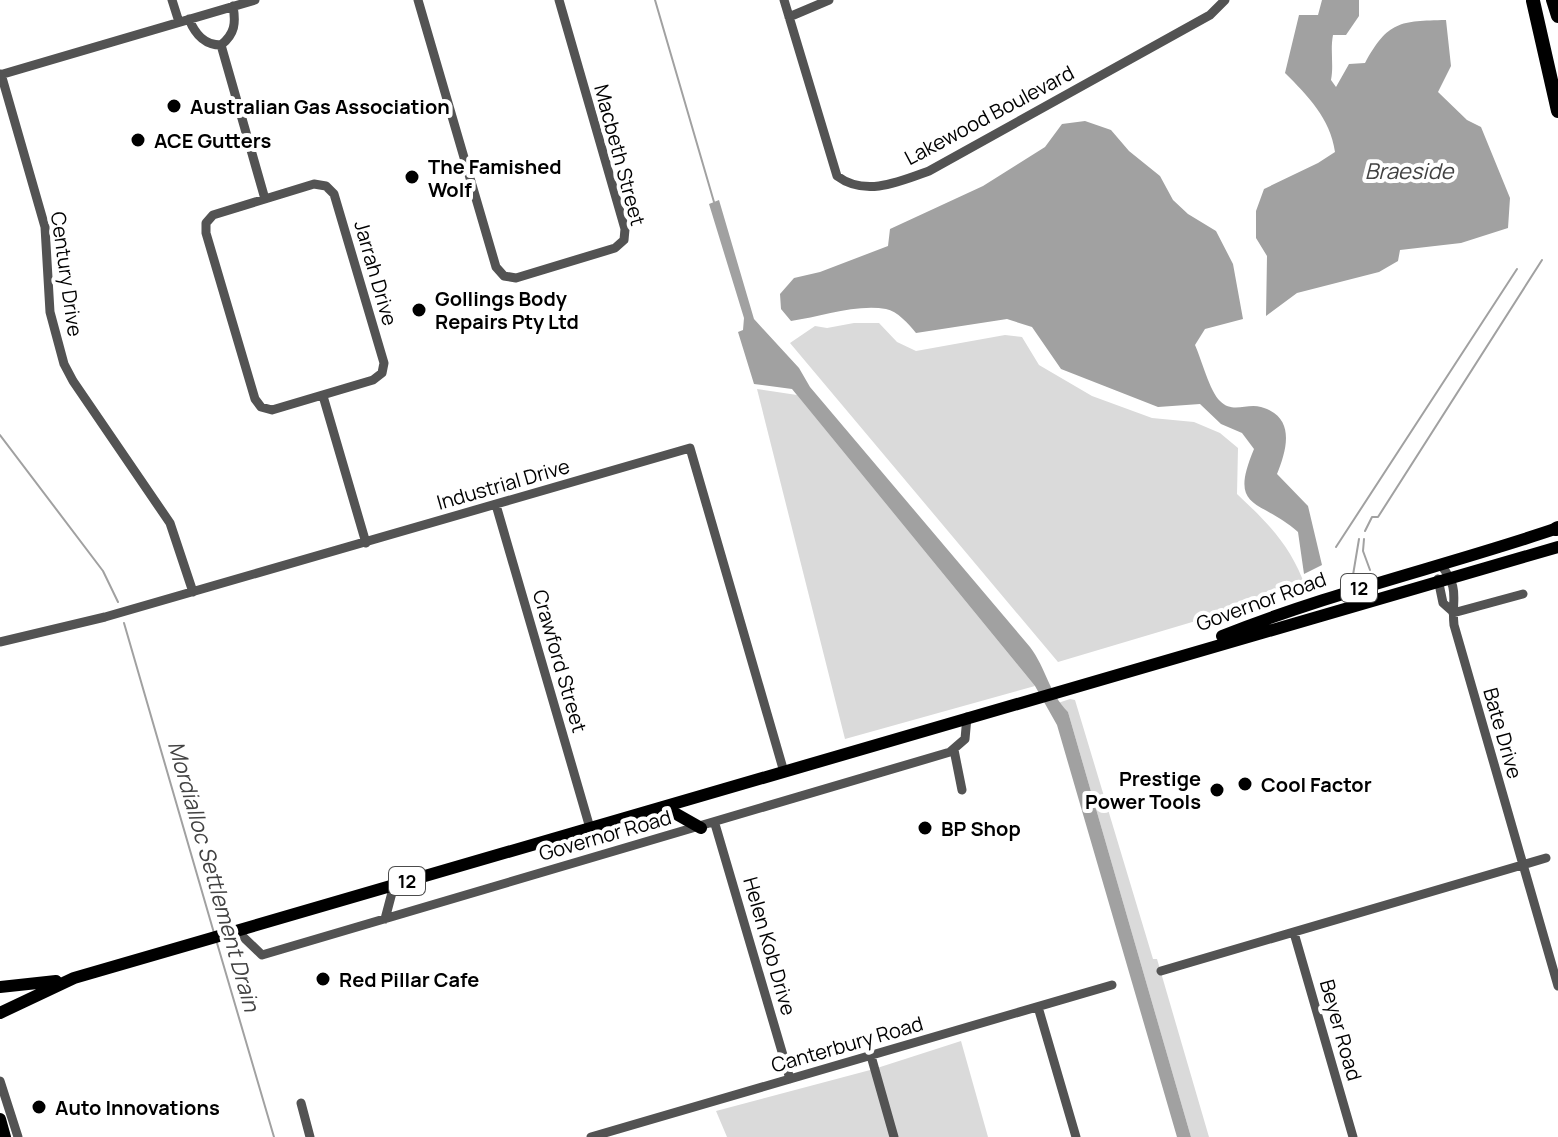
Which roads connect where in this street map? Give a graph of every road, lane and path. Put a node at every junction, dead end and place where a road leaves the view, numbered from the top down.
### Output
1 (172, 0) edge
2 (255, 0) edge
3 (418, 0) edge
4 (559, 0) edge
5 (784, 0) edge
6 (829, 0) edge
7 (1225, 0) edge
8 (1532, 0) edge
9 (1553, 0) edge
10 (233, 6) junction
11 (1558, 8) edge
12 (1558, 16) edge
13 (789, 17) junction
14 (184, 21) junction
15 (221, 45) junction
16 (1558, 69) edge
17 (0, 74) edge
18 (1558, 111) edge
19 (265, 199) junction
20 (323, 396) junction
21 (496, 505) junction
22 (1557, 528) edge
23 (366, 543) junction
24 (1558, 547) edge
25 (1441, 565) junction
26 (1444, 579) junction
27 (193, 592) junction
28 (1523, 594) dead end
29 (1452, 612) junction
30 (0, 642) edge
31 (1164, 660) junction
32 (967, 717) junction
33 (954, 750) junction
34 (943, 755) junction
35 (784, 772) junction
36 (958, 776) junction
37 (962, 790) dead end
38 (664, 807) junction
39 (715, 824) junction
40 (590, 828) junction
41 (701, 828) junction
42 (1546, 858) dead end
43 (1522, 865) junction
44 (394, 885) junction
45 (385, 919) junction
46 (237, 931) junction
47 (1294, 933) junction
48 (1161, 971) dead end
49 (74, 978) junction
50 (1112, 985) dead end
51 (1558, 986) edge
52 (0, 987) edge
53 (1038, 1007) junction
54 (0, 1013) edge
55 (871, 1056) junction
56 (790, 1079) junction
57 (0, 1081) edge
58 (301, 1103) dead end
59 (0, 1119) edge
60 (5, 1137) edge
61 (18, 1137) edge
62 (310, 1137) edge
63 (591, 1137) edge
64 (894, 1137) edge
65 (1076, 1137) edge
66 (1353, 1137) edge

1 - 14 street
2 - 10 street
3 - 4 street, Macbeth Street
5 - 13 street, Lakewood Boulevard
6 - 13 street
7 - 13 street, Lakewood Boulevard
8 - 16 highway
8 - 18 highway
9 - 11 highway
9 - 12 highway
10 - 14 street
10 - 15 street
14 - 15 street
14 - 17 street
15 - 19 street
17 - 27 street, Century Drive
19 - 20 street, Jarrah Drive
19 - 20 street, Jarrah Drive
20 - 23 street
21 - 23 street, Industrial Drive
21 - 35 street, Industrial Drive
21 - 40 street, Crawford Street
22 - 25 main road, Governor Road / 12
23 - 27 street, Industrial Drive
24 - 26 main road, Governor Road / 12
25 - 26 street
25 - 31 main road, Governor Road / 12
26 - 29 street, Bate Drive
26 - 31 main road, Governor Road / 12
27 - 30 street, Industrial Drive
28 - 29 street
29 - 43 street, Bate Drive
31 - 32 main road, Governor Road / 12
32 - 33 street
32 - 35 main road, Governor Road / 12
33 - 34 street, Governor Road
33 - 36 street
34 - 36 street
34 - 39 street, Governor Road
35 - 38 main road, Governor Road / 12
36 - 37 street
38 - 40 main road, Governor Road / 12
38 - 41 main road
39 - 41 street, Governor Road
39 - 56 street, Helen Kob Drive
40 - 44 main road, Governor Road / 12
41 - 45 street, Governor Road
42 - 43 street
43 - 47 street
43 - 51 street
44 - 45 street
44 - 46 main road, Governor Road / 12
45 - 46 street, Governor Road
46 - 49 main road, Governor Road / 12
47 - 48 street
47 - 66 street, Beyer Road
49 - 52 main road, Governor Road / 12
49 - 54 main road, Governor Road / 12
50 - 53 street, Canterbury Road
53 - 55 street, Canterbury Road
53 - 65 street
55 - 56 street, Canterbury Road
55 - 64 street
56 - 63 street, Canterbury Road
57 - 61 street
58 - 62 street
59 - 60 main road

